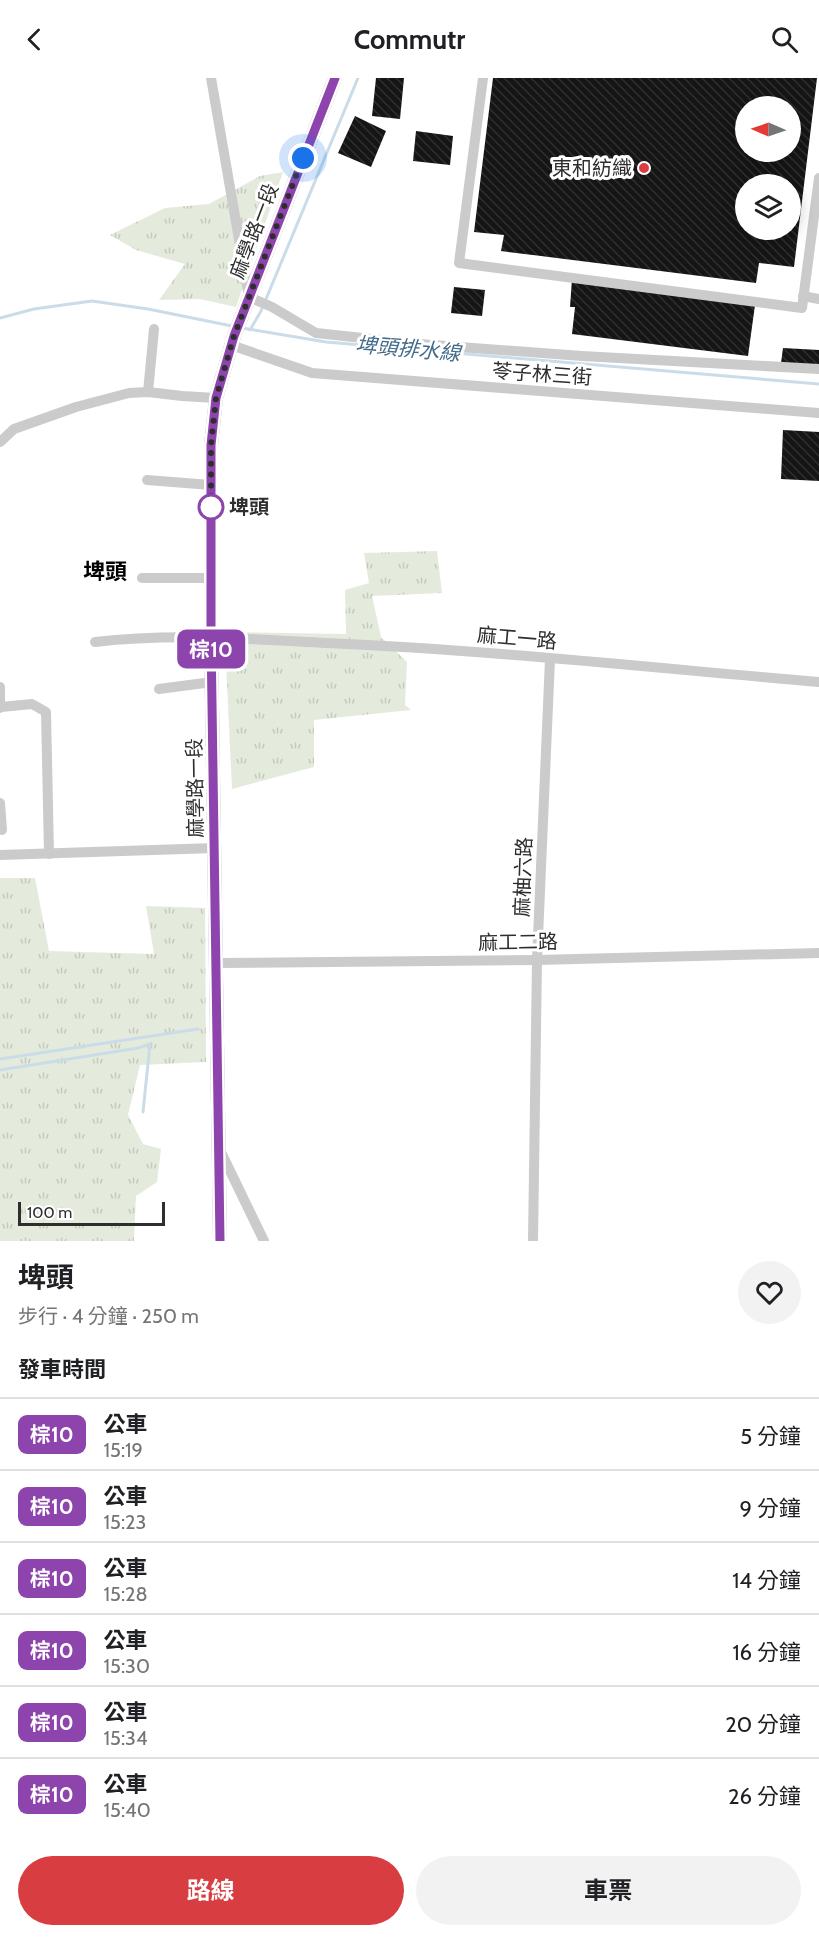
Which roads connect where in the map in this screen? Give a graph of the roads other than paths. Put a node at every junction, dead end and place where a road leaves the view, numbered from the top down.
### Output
1 (212, 78) edge
2 (335, 78) edge
3 (483, 78) edge
4 (819, 178) edge
5 (803, 296) junction
6 (249, 297) junction
7 (819, 299) edge
8 (154, 329) dead end
9 (232, 341) junction
10 (819, 369) edge
11 (148, 392) junction
12 (216, 398) junction
13 (819, 412) edge
14 (0, 442) edge
15 (147, 480) dead end
16 (211, 485) junction
17 (142, 578) dead end
18 (211, 578) junction
19 (211, 637) junction
20 (95, 642) dead end
21 (550, 659) junction
22 (212, 682) junction
23 (819, 682) edge
24 (0, 687) edge
25 (159, 689) dead end
26 (1, 707) edge
27 (0, 803) edge
28 (2, 830) dead end
29 (215, 848) junction
30 (49, 854) junction
31 (0, 855) edge
32 (819, 953) edge
33 (537, 960) junction
34 (217, 963) junction
35 (220, 1149) junction
36 (220, 1241) edge
37 (264, 1241) edge
38 (533, 1241) edge

1 - 6 street
2 - 6 main road, 麻學路一段
3 - 5 street
4 - 5 street
5 - 7 street
6 - 9 main road, 麻學路一段
6 - 10 street
8 - 11 street
9 - 12 main road, 麻學路一段
9 - 13 street, 苓子林三街
11 - 12 street
11 - 14 street
12 - 16 main road, 麻學路一段
15 - 16 street
16 - 18 main road, 麻學路一段
17 - 18 street
18 - 19 main road, 麻學路一段
19 - 20 street, 麻工一路
19 - 21 street, 麻工一路
19 - 22 main road, 麻學路一段
21 - 23 street, 麻工一路
21 - 33 street, 麻柚六路
22 - 25 street
22 - 29 main road, 麻學路一段
24 - 26 street
26 - 30 street
27 - 28 street
29 - 30 street
29 - 34 main road, 麻學路一段
30 - 31 street
32 - 33 street, 麻工二路
33 - 34 street, 麻工二路
33 - 38 street, 麻柚六路
34 - 35 main road, 麻學路一段
35 - 36 main road, 麻學路一段
35 - 37 street

